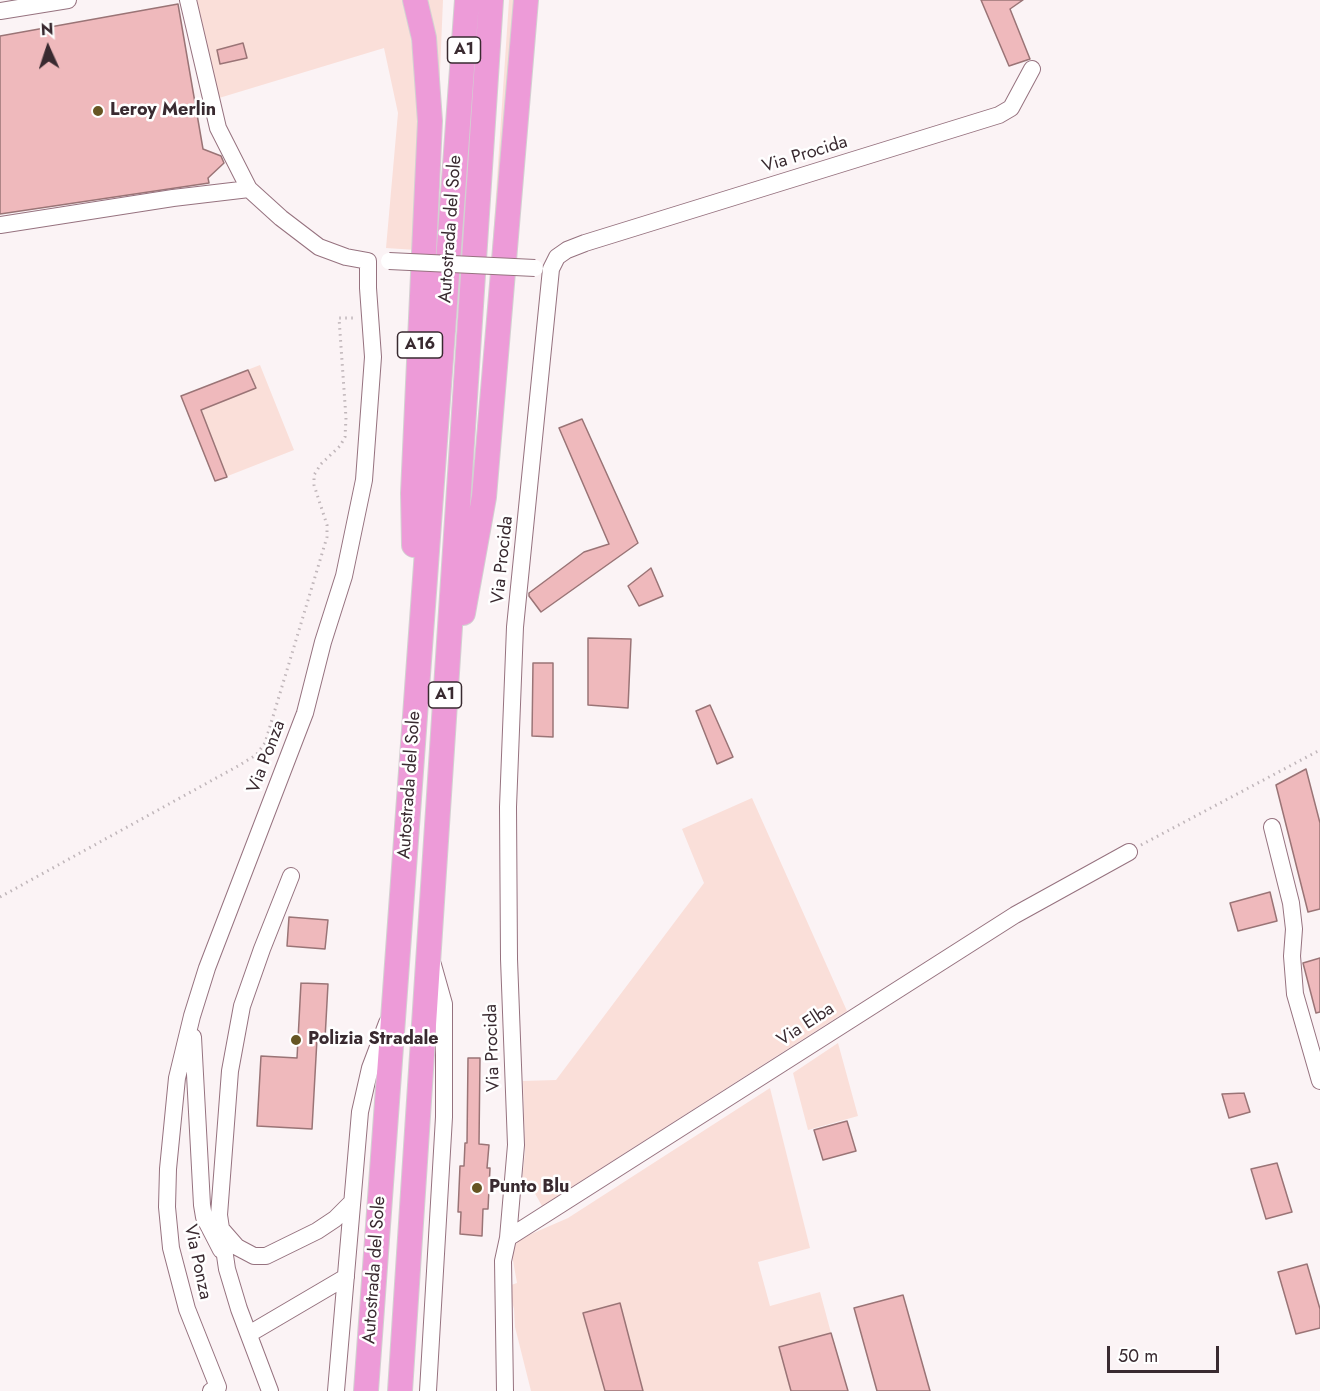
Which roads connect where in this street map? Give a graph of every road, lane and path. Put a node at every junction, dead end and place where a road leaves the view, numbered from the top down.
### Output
1 (68, 0) edge
2 (188, 0) edge
3 (415, 0) edge
4 (467, 0) edge
5 (491, 0) edge
6 (526, 0) edge
7 (0, 11) edge
8 (1032, 69) dead end
9 (249, 189) junction
10 (0, 225) edge
11 (368, 261) junction
12 (543, 268) junction
13 (371, 319) junction
14 (417, 691) junction
15 (446, 692) junction
16 (1320, 750) edge
17 (1272, 827) dead end
18 (1129, 852) joint
19 (291, 876) dead end
20 (0, 897) edge
21 (429, 952) junction
22 (394, 1009) junction
23 (192, 1016) junction
24 (1320, 1081) edge
25 (351, 1203) junction
26 (223, 1231) junction
27 (508, 1238) junction
28 (224, 1256) junction
29 (346, 1277) junction
30 (249, 1334) junction
31 (211, 1391) edge
32 (270, 1391) edge
33 (336, 1391) edge
34 (366, 1391) edge
35 (400, 1391) edge
36 (428, 1391) edge
37 (506, 1391) edge

1 - 7 street
2 - 9 street
3 - 14 highway, A16
4 - 14 highway, Autostrada del Sole / A1
5 - 15 highway, Autostrada del Sole / A1
6 - 15 highway
8 - 12 street, Via Procida
9 - 10 street
9 - 11 street
11 - 12 street, bridge
11 - 13 street, Via Ponza
12 - 27 street, Via Procida
13 - 20 path
13 - 23 street, Via Ponza
14 - 22 highway, Autostrada del Sole / A1
15 - 21 highway, Autostrada del Sole / A1
16 - 18 path
17 - 24 street
18 - 27 street, Via Elba
19 - 26 street
21 - 35 highway, Autostrada del Sole / A1
21 - 36 street
22 - 25 street
22 - 34 highway, Autostrada del Sole / A1
23 - 28 street
23 - 31 street, Via Ponza
25 - 26 street
25 - 29 street
26 - 28 street
27 - 37 street, Via Procida
28 - 30 street
29 - 30 street
29 - 33 street
30 - 32 street

